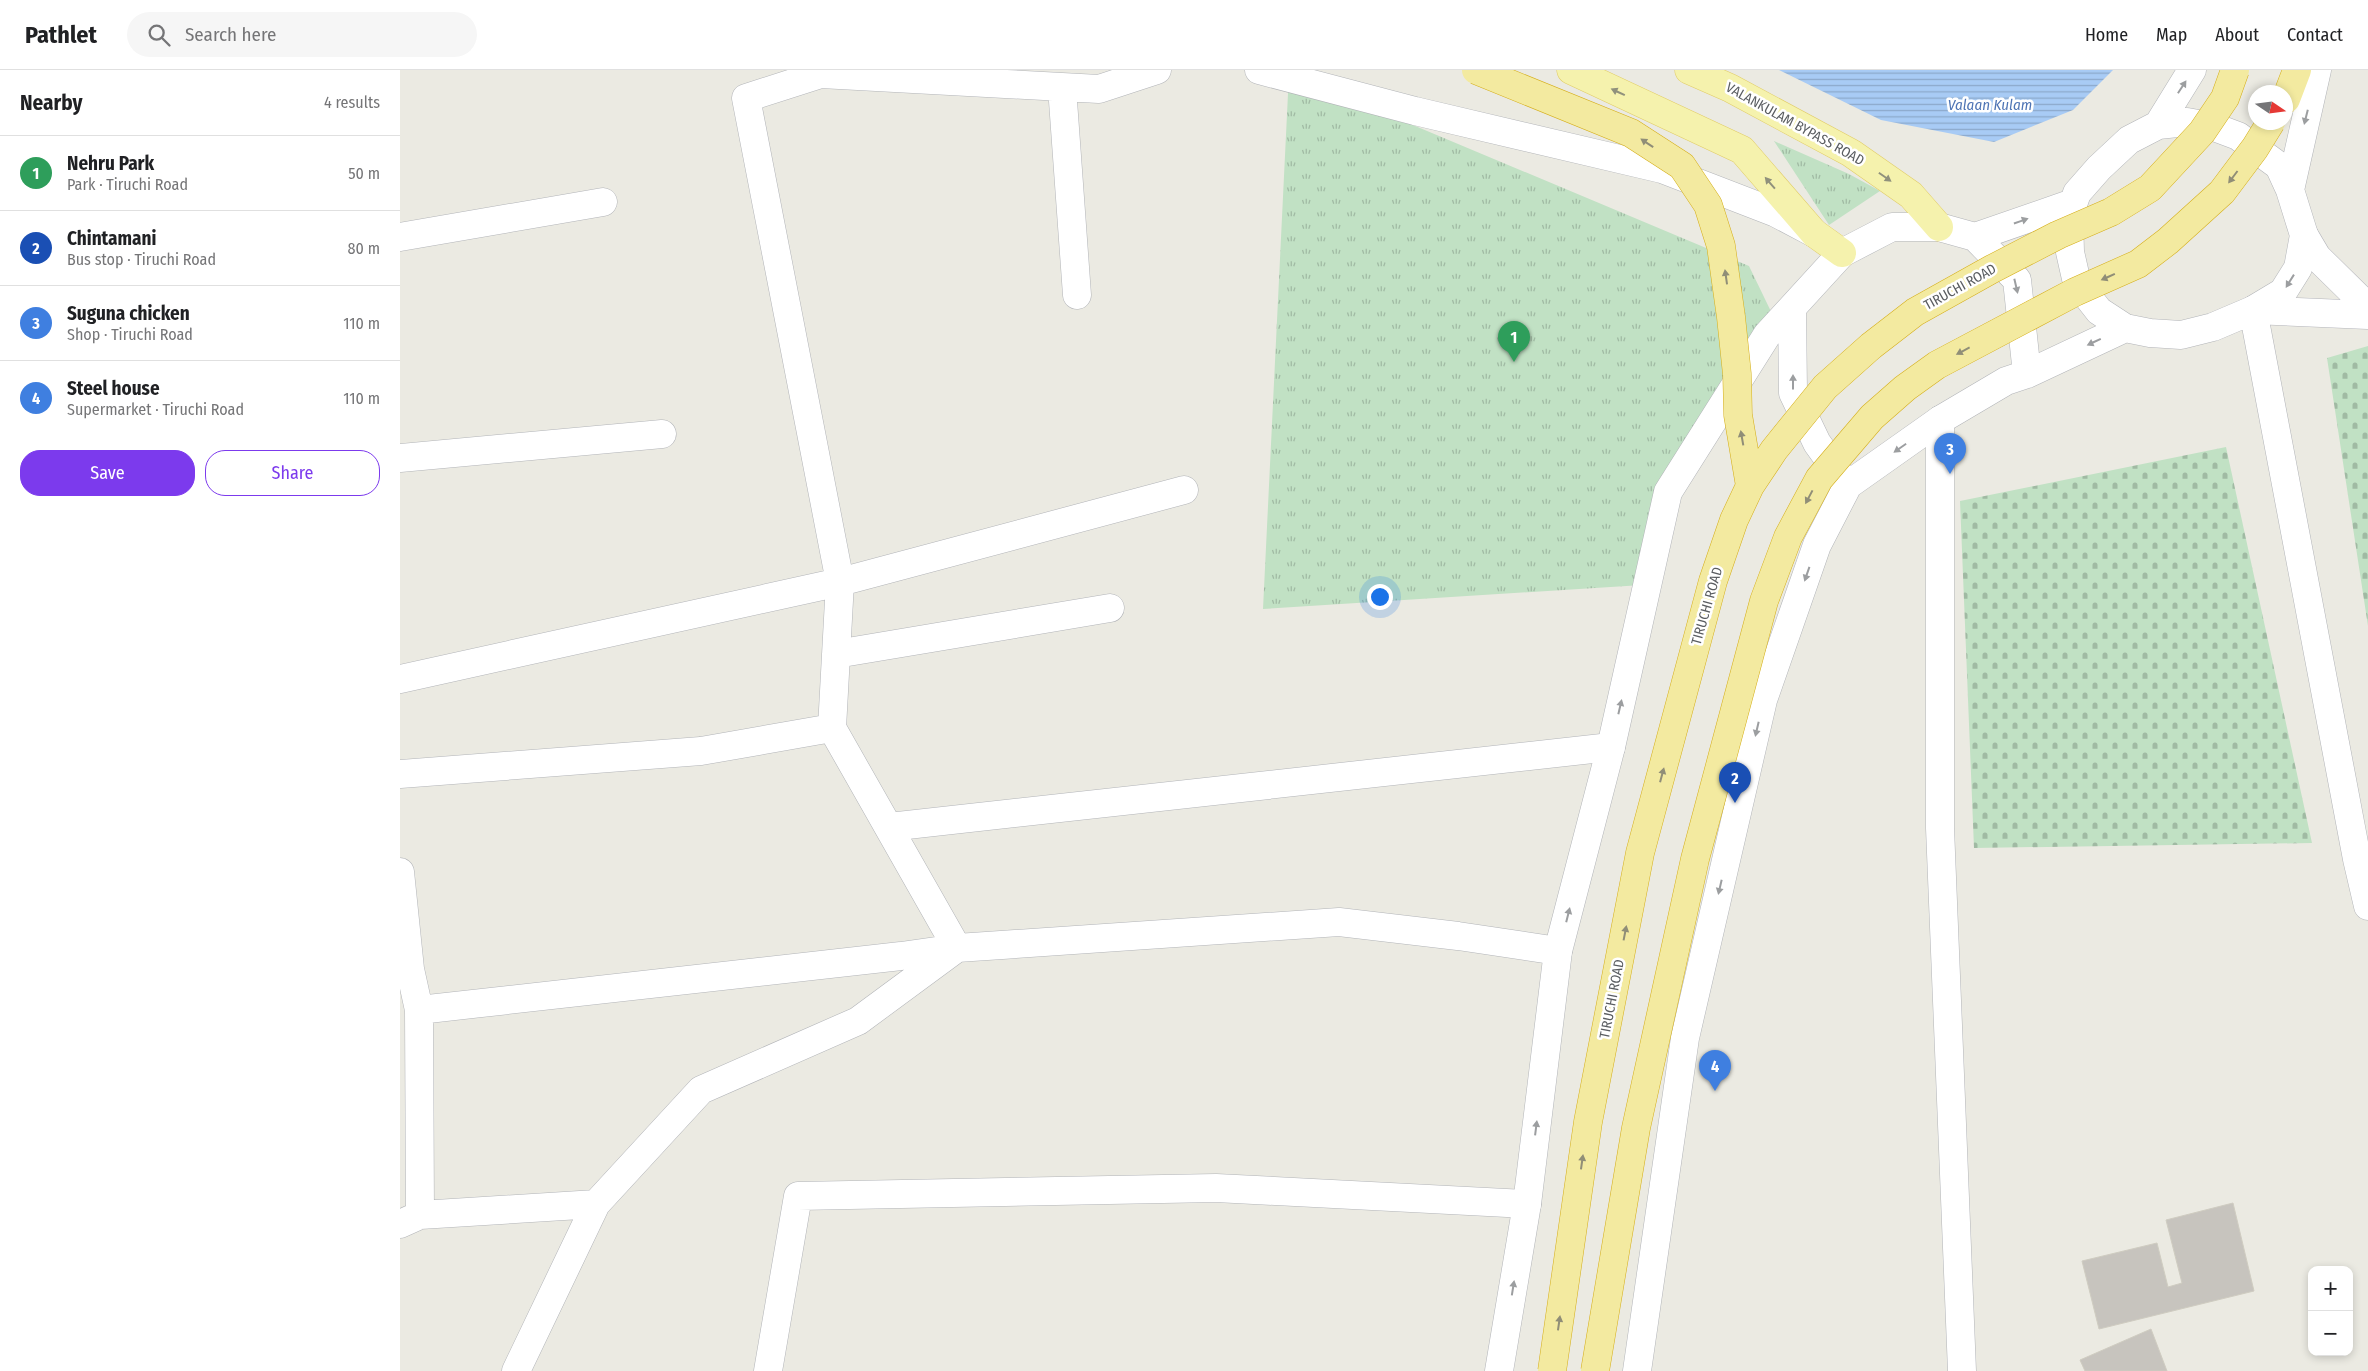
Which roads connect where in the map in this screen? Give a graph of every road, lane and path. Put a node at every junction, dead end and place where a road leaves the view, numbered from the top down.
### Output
1 (1157, 70) edge
2 (1259, 70) edge
3 (1476, 70) edge
4 (1571, 70) edge
5 (1690, 70) edge
6 (2192, 70) edge
7 (2235, 70) edge
8 (2297, 70) edge
9 (2317, 70) edge
10 (2291, 85) edge
11 (1062, 87) junction
12 (2158, 125) junction
13 (2266, 130) edge
14 (2290, 190) junction
15 (604, 202) dead end
16 (2073, 203) junction
17 (1939, 227) junction
18 (1814, 234) junction
19 (2304, 235) junction
20 (400, 237) edge
21 (1975, 237) junction
22 (1842, 253) junction
23 (1077, 295) dead end
24 (2368, 306) edge
25 (1792, 308) junction
26 (2252, 310) junction
27 (2368, 315) edge
28 (2125, 328) junction
29 (2026, 374) junction
30 (1940, 420) junction
31 (662, 434) dead end
32 (400, 458) edge
33 (1848, 485) junction
34 (1750, 486) junction
35 (1184, 490) dead end
36 (840, 582) junction
37 (1110, 608) dead end
38 (836, 654) junction
39 (400, 679) edge
40 (832, 728) junction
41 (1610, 747) junction
42 (400, 774) edge
43 (888, 827) junction
44 (400, 872) edge
45 (2368, 906) edge
46 (957, 948) junction
47 (1558, 951) junction
48 (405, 969) edge
49 (419, 1010) junction
50 (596, 1204) junction
51 (1527, 1204) junction
52 (410, 1220) edge
53 (516, 1371) edge
54 (768, 1371) edge
55 (1499, 1371) edge
56 (1552, 1371) edge
57 (1595, 1371) edge
58 (1637, 1371) edge
59 (1962, 1371) edge

1 - 11 street
2 - 18 street
34 -> 3 highway, bridge
18 -> 4 main road
5 -> 17 main road, VALANKULAM BYPASS ROAD
12 -> 6 street
7 - 34 highway, TIRUCHI ROAD, bridge
8 - 10 highway
9 -> 14 street
11 - 23 street
11 - 36 street
12 - 14 street
12 - 16 street
13 -> 57 highway, bridge
14 - 19 street
15 - 20 street
21 -> 16 street
16 - 28 street
17 - 21 street
17 - 22 street
18 - 22 main road
19 - 24 street
19 -> 26 street
21 -> 29 street
22 - 25 street
33 -> 25 street
41 -> 25 street
26 - 27 street
26 - 28 street
26 - 45 street
28 -> 29 street
29 - 30 street
30 -> 33 street
30 - 59 street
31 - 32 street
33 -> 58 street
56 -> 34 highway, TIRUCHI ROAD, bridge
35 - 36 street
36 - 38 street
36 - 39 street
37 - 38 street
38 - 40 street
40 - 42 street
40 - 43 street
41 - 43 street
47 -> 41 street
43 - 46 street
44 - 48 street
46 - 47 street
46 - 49 street
46 - 50 street
51 -> 47 street
48 - 49 street
49 - 52 street
50 - 52 street
50 - 53 street
51 - 54 street
55 -> 51 street

